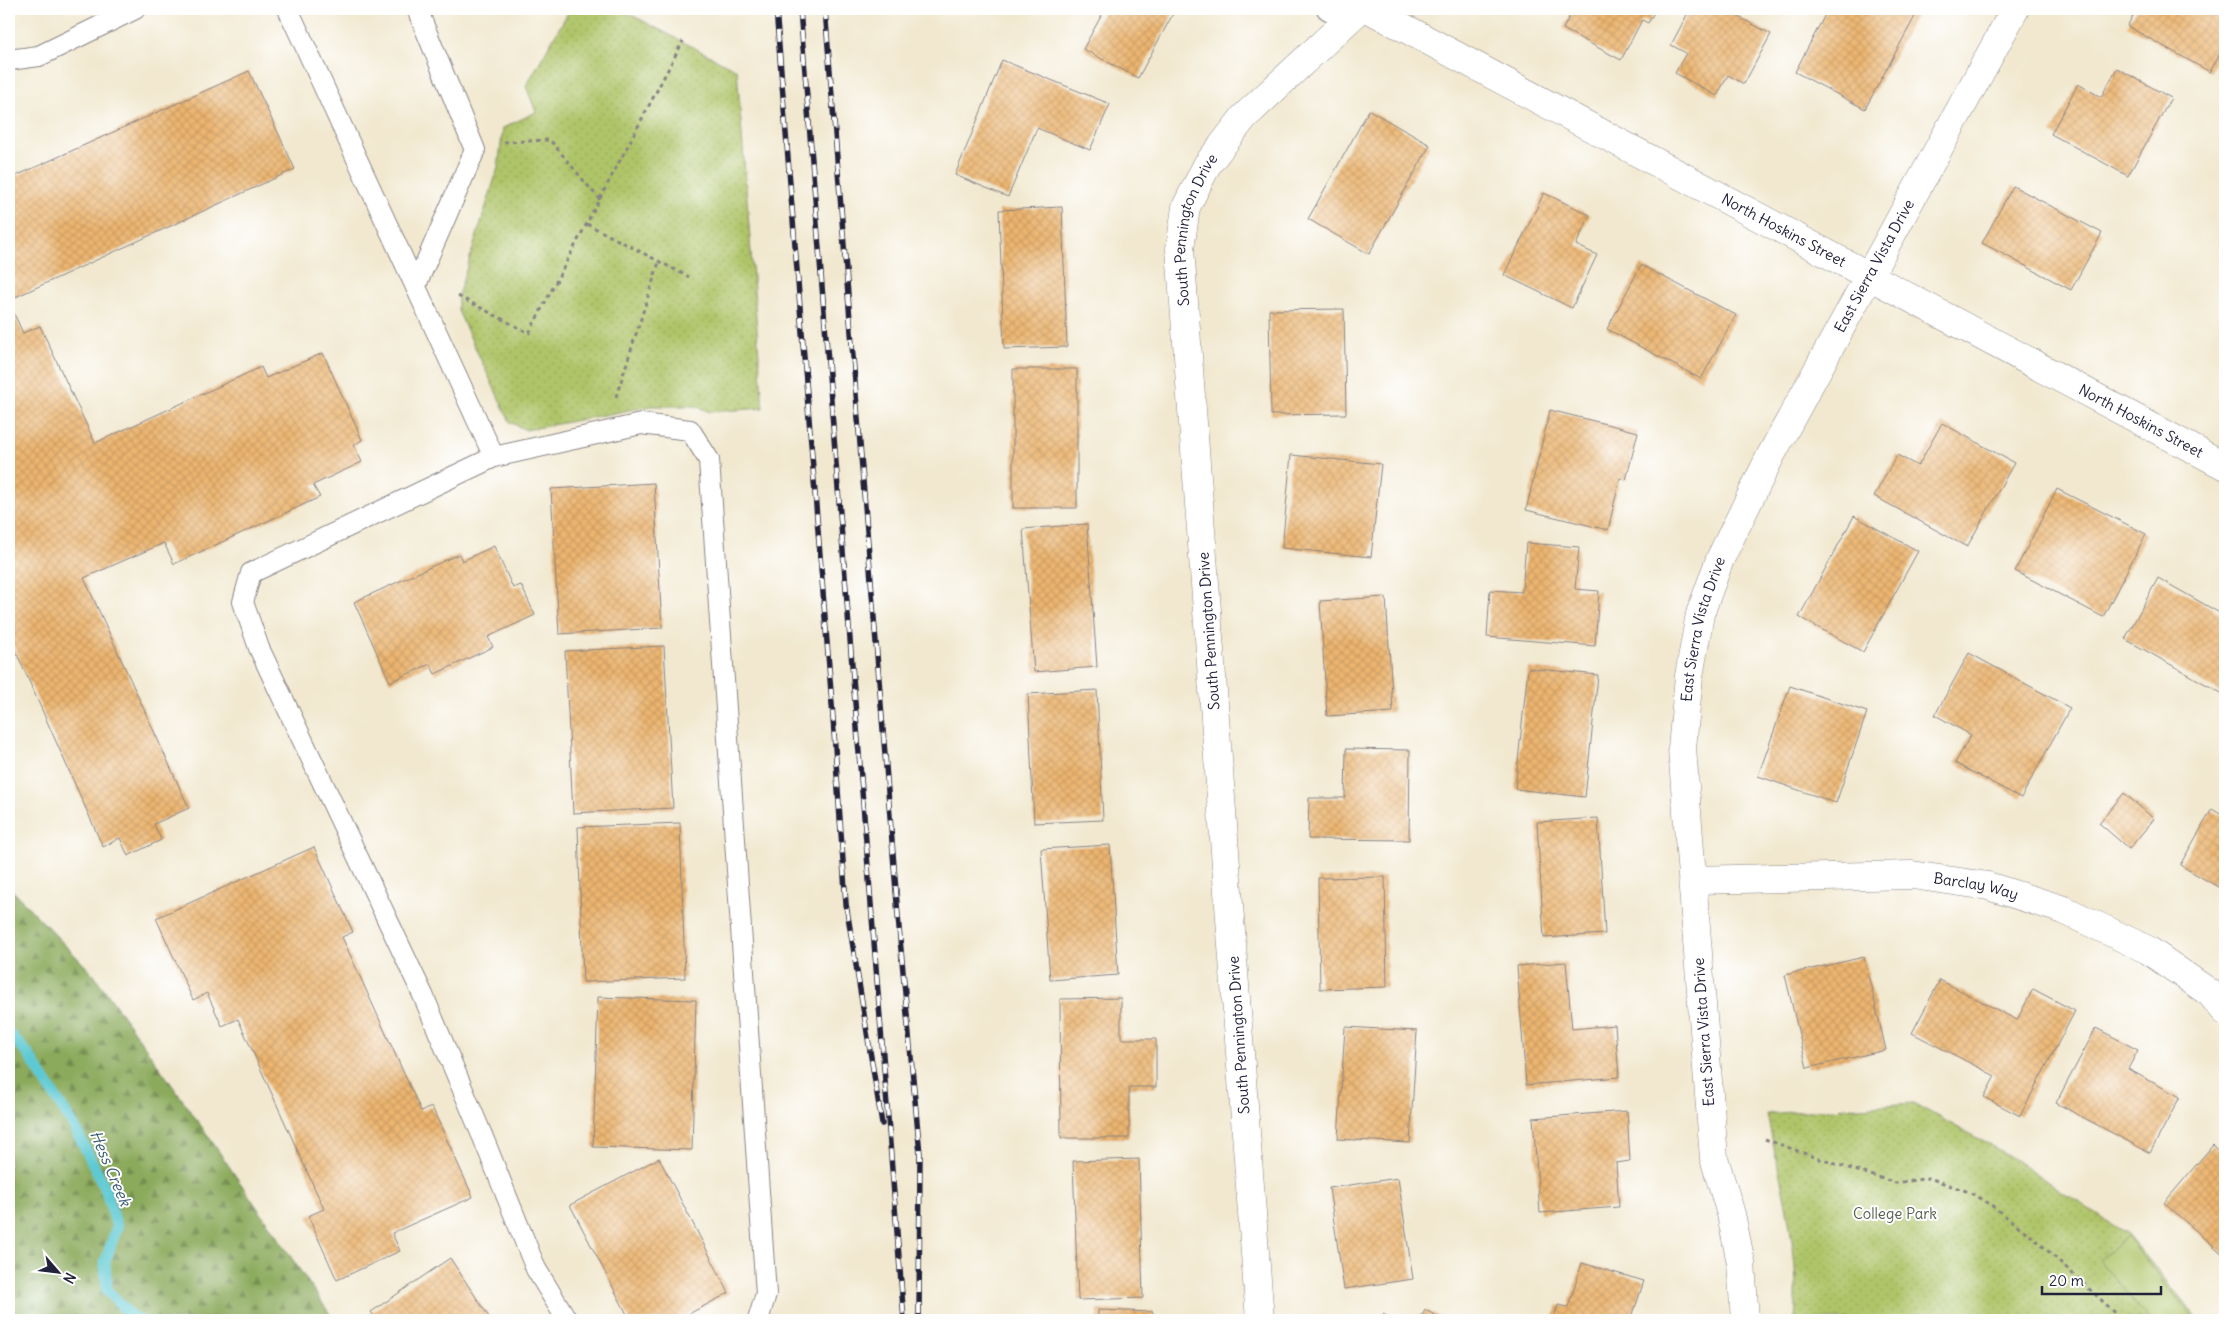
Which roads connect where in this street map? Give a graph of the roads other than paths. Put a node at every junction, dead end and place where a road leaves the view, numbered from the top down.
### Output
1 (134, 9) edge
2 (288, 9) edge
3 (418, 9) edge
4 (2014, 9) edge
5 (1351, 12) edge
6 (9, 60) edge
7 (1870, 276) junction
8 (416, 285) junction
9 (494, 457) junction
10 (2225, 466) edge
11 (1693, 880) junction
12 (2225, 1011) edge
13 (567, 1320) edge
14 (758, 1320) edge
15 (1260, 1320) edge
16 (1745, 1320) edge

1 - 6 lane
2 - 8 lane
3 - 8 lane
4 - 7 street, East Sierra Vista Drive
5 - 7 street, North Hoskins Street
5 - 15 street, South Pennington Drive
7 - 10 street, North Hoskins Street
7 - 11 street, East Sierra Vista Drive
8 - 9 lane
9 - 13 lane
9 - 14 lane
11 - 12 street, Barclay Way
11 - 16 street, East Sierra Vista Drive

